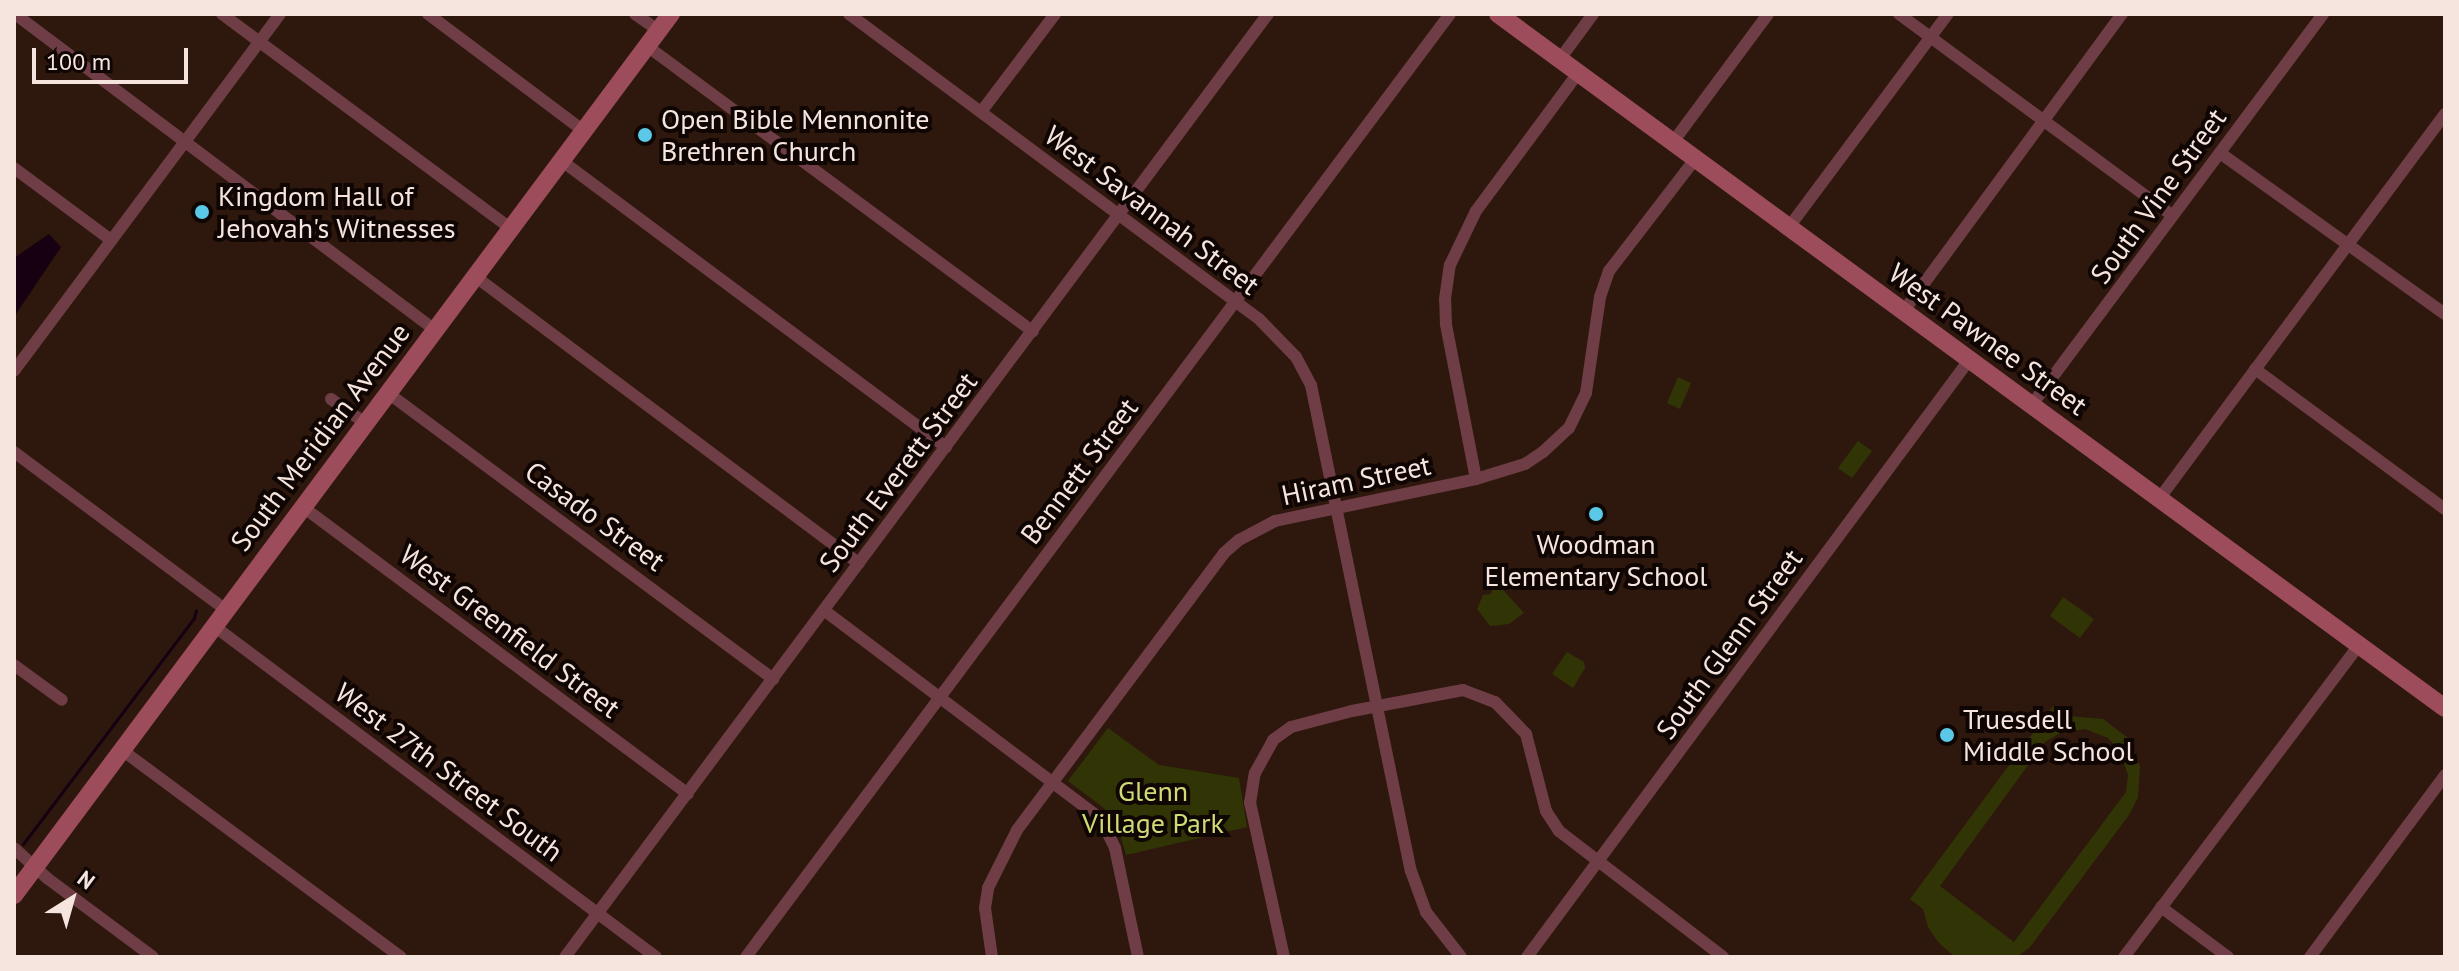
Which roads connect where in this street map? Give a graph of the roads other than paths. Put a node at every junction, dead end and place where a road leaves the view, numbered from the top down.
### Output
1 (15, 14) edge
2 (222, 14) edge
3 (280, 14) edge
4 (428, 14) edge
5 (635, 14) edge
6 (671, 14) edge
7 (849, 14) edge
8 (1055, 14) edge
9 (1268, 14) edge
10 (1450, 14) edge
11 (1498, 14) edge
12 (1593, 14) edge
13 (1768, 14) edge
14 (1899, 14) edge
15 (1948, 14) edge
16 (2122, 14) edge
17 (2323, 14) edge
18 (1930, 37) junction
19 (653, 38) junction
20 (259, 42) junction
21 (1560, 59) junction
22 (1579, 72) junction
23 (981, 112) junction
24 (2443, 120) edge
25 (2044, 121) junction
26 (584, 131) junction
27 (186, 141) junction
28 (1673, 142) junction
29 (2220, 153) junction
30 (1696, 158) junction
31 (562, 161) junction
32 (14, 168) edge
33 (1118, 215) junction
34 (2173, 216) junction
35 (1789, 227) junction
36 (511, 229) junction
37 (111, 240) junction
38 (2348, 244) junction
39 (476, 277) junction
40 (1235, 302) junction
41 (1903, 312) junction
42 (2445, 314) edge
43 (435, 330) junction
44 (1033, 332) junction
45 (1969, 360) junction
46 (2255, 369) junction
47 (14, 371) edge
48 (388, 393) junction
49 (331, 399) dead end
50 (2031, 406) junction
51 (365, 423) junction
52 (946, 447) junction
53 (14, 452) edge
54 (1476, 479) junction
55 (2159, 499) junction
56 (303, 507) junction
57 (1336, 507) junction
58 (2445, 509) edge
59 (859, 563) junction
60 (226, 610) junction
61 (825, 611) junction
62 (214, 626) junction
63 (2359, 645) junction
64 (14, 665) edge
65 (773, 679) junction
66 (939, 698) junction
67 (62, 700) dead end
68 (1377, 706) junction
69 (2445, 708) edge
70 (122, 750) junction
71 (2445, 775) edge
72 (1053, 783) junction
73 (688, 794) junction
74 (14, 848) edge
75 (1597, 862) junction
76 (35, 867) junction
77 (14, 895) edge
78 (2161, 907) junction
79 (598, 914) junction
80 (153, 957) edge
81 (401, 957) edge
82 (565, 957) edge
83 (656, 957) edge
84 (746, 957) edge
85 (992, 957) edge
86 (1138, 957) edge
87 (1284, 957) edge
88 (1461, 957) edge
89 (1527, 957) edge
90 (1723, 957) edge
91 (2124, 957) edge
92 (2228, 957) edge
93 (2310, 957) edge

1 - 27 street
2 - 20 street
3 - 20 street
4 - 26 street
5 - 19 street
6 - 19 main road, South Meridian Avenue
7 - 23 street, West Savannah Street
8 - 23 street
9 - 33 street, South Everett Street
10 - 40 street, Bennett Street
11 - 21 main road, West Pawnee Street
12 - 21 street
13 - 28 street
14 - 18 street
15 - 18 street
16 - 25 street
17 - 29 street, South Vine Street
18 - 25 street
18 - 35 street
19 - 26 main road, South Meridian Avenue
19 - 44 street
20 - 27 street
20 - 36 street
21 - 22 main road, West Pawnee Street
22 - 28 main road, West Pawnee Street
22 - 54 street
23 - 33 street, West Savannah Street
24 - 38 street
25 - 34 street
25 - 41 street
26 - 31 main road, South Meridian Avenue
27 - 37 street
27 - 43 street
28 - 30 main road, West Pawnee Street
29 - 34 street, South Vine Street
29 - 38 street
30 - 35 main road, West Pawnee Street
30 - 54 street, Hiram Street
31 - 36 main road, South Meridian Avenue
31 - 52 street
32 - 37 street
33 - 40 street, West Savannah Street
33 - 44 street, South Everett Street
34 - 50 street, South Vine Street
35 - 41 main road, West Pawnee Street
36 - 39 main road, South Meridian Avenue
37 - 47 street
38 - 42 street
38 - 46 street
39 - 43 main road, South Meridian Avenue
39 - 59 street
40 - 57 street, West Savannah Street
40 - 66 street, Bennett Street
41 - 45 main road, West Pawnee Street
43 - 48 main road, South Meridian Avenue
44 - 52 street, South Everett Street
45 - 50 main road, West Pawnee Street
45 - 75 street, South Glenn Street
46 - 55 street
46 - 58 street
48 - 51 main road, South Meridian Avenue
48 - 65 street, Casado Street
49 - 51 street
50 - 55 main road, West Pawnee Street
51 - 56 main road, South Meridian Avenue
52 - 59 street, South Everett Street
53 - 60 street
54 - 57 street, Hiram Street
55 - 63 main road, West Pawnee Street
56 - 60 main road, South Meridian Avenue
56 - 73 street, West Greenfield Street
57 - 68 street, West Savannah Street
57 - 72 street, Hiram Street
59 - 61 street, South Everett Street
60 - 62 main road, South Meridian Avenue
61 - 65 street, South Everett Street
61 - 66 street
62 - 70 main road, South Meridian Avenue
62 - 79 street, West 27th Street South
63 - 69 main road, West Pawnee Street
63 - 78 street
64 - 67 street
65 - 73 street, South Everett Street
66 - 72 street
66 - 84 street, Bennett Street
68 - 75 street
68 - 87 street
68 - 88 street, West Savannah Street
70 - 76 main road, South Meridian Avenue
70 - 81 street
71 - 93 street
72 - 85 street, Hiram Street
72 - 86 street
73 - 79 street, South Everett Street
74 - 76 street
75 - 89 street, South Glenn Street
75 - 90 street
76 - 77 main road, South Meridian Avenue
76 - 80 street
78 - 91 street
78 - 92 street
79 - 82 street, South Everett Street
79 - 83 street, West 27th Street South

